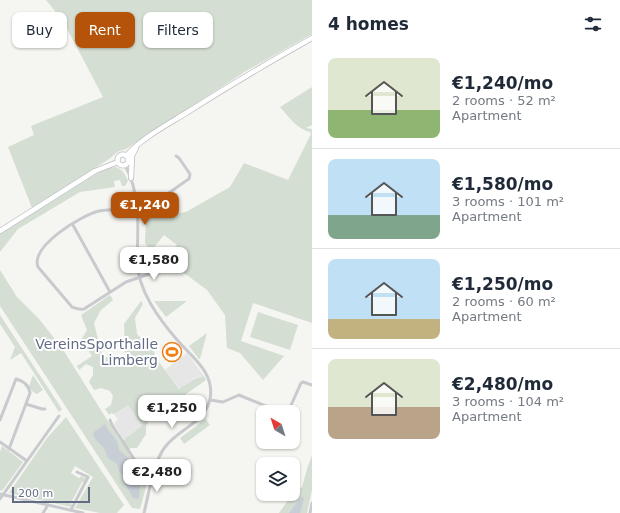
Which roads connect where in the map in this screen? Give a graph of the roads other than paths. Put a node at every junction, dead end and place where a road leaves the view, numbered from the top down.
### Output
1 (312, 38) edge
2 (138, 145) junction
3 (126, 156) junction
4 (176, 156) dead end
5 (118, 162) junction
6 (125, 165) junction
7 (131, 178) junction
8 (138, 208) junction
9 (72, 225) junction
10 (0, 231) edge
11 (161, 269) dead end
12 (139, 278) junction
13 (110, 292) junction
14 (312, 385) edge
15 (210, 400) junction
16 (26, 404) junction
17 (263, 405) edge
18 (291, 405) edge
19 (45, 409) dead end
20 (59, 416) dead end
21 (0, 420) edge
22 (110, 420) dead end
23 (0, 442) edge
24 (10, 449) junction
25 (27, 461) junction
26 (156, 469) junction
27 (77, 472) dead end
28 (1, 495) edge
29 (0, 499) edge
30 (312, 503) edge
31 (48, 505) junction
32 (71, 510) junction
33 (43, 513) edge
34 (83, 513) edge
35 (144, 513) edge
36 (310, 513) edge

1 - 2 main road
2 - 3 main road
2 - 7 main road
3 - 5 main road
3 - 6 main road
4 - 8 street
5 - 6 main road
5 - 10 main road
6 - 7 street
7 - 8 street
8 - 9 street
8 - 12 street
9 - 13 street
9 - 13 street
11 - 12 street
12 - 13 street
12 - 15 street
14 - 18 street
15 - 17 street
15 - 26 street
16 - 19 street
16 - 21 street
16 - 24 street
20 - 25 street
22 - 26 street
23 - 24 street
24 - 25 street
25 - 28 street
26 - 35 street
27 - 32 street
28 - 29 street
28 - 31 street
30 - 36 street
31 - 32 street
31 - 33 street
32 - 34 street

